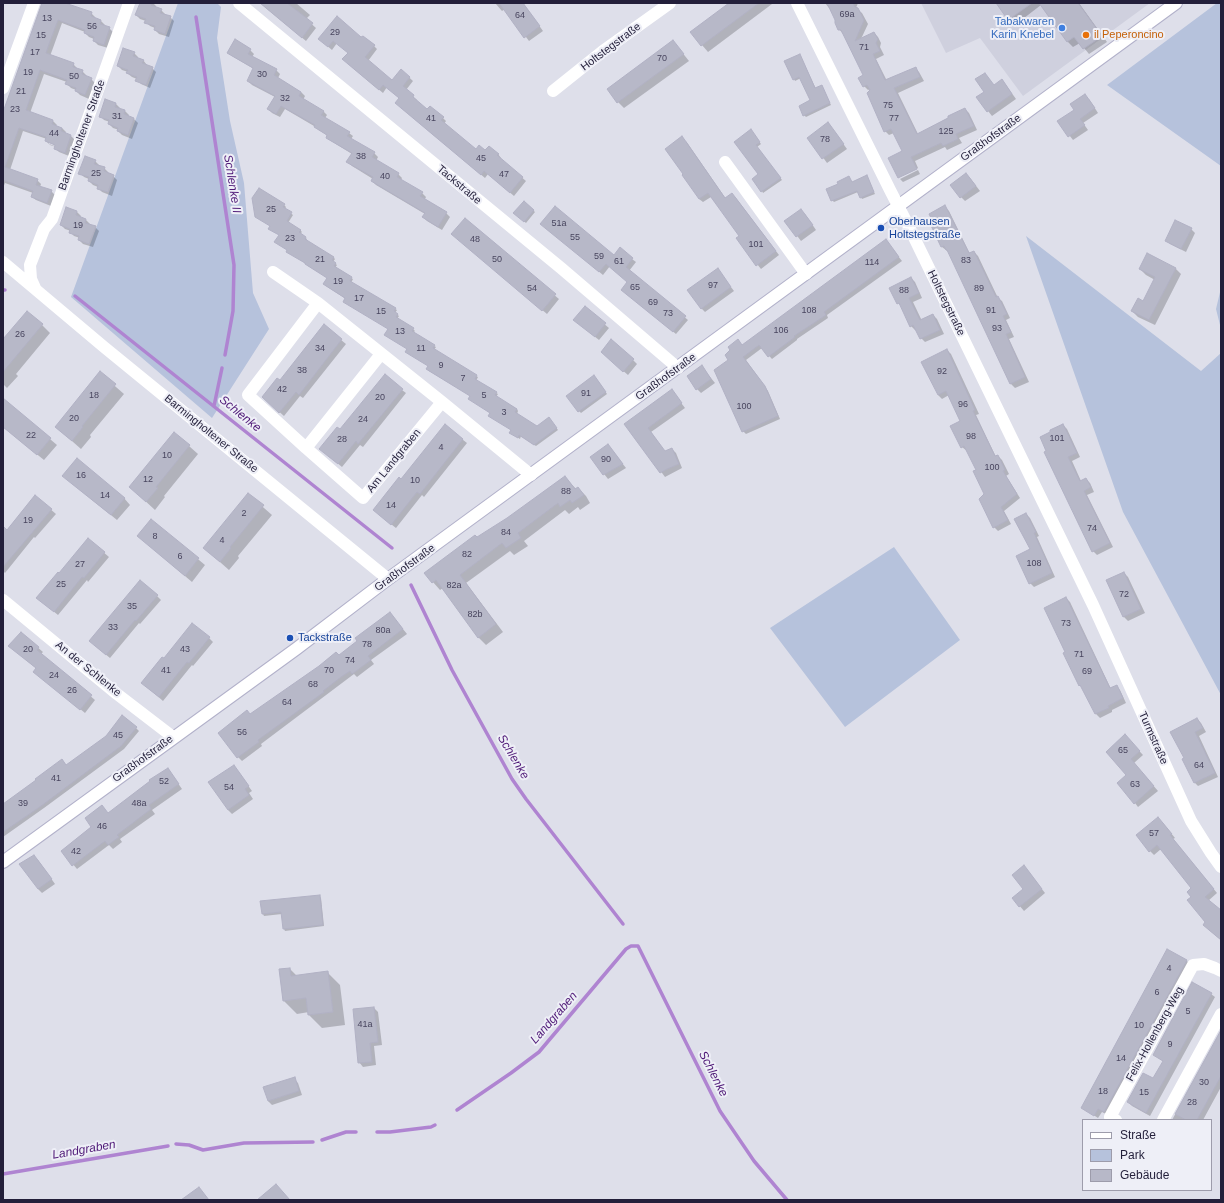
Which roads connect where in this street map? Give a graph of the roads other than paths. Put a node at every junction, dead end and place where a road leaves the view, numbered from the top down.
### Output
1 (34, 3) edge
2 (129, 3) edge
3 (239, 3) edge
4 (670, 3) edge
5 (797, 3) edge
6 (1176, 3) edge
7 (3, 88) edge
8 (553, 91) dead end
9 (725, 162) dead end
10 (898, 206) junction
11 (3, 262) edge
12 (273, 272) dead end
13 (806, 274) junction
14 (35, 288) junction
15 (318, 303) junction
16 (381, 354) junction
17 (678, 368) junction
18 (442, 402) junction
19 (306, 448) junction
20 (531, 475) junction
21 (388, 579) junction
22 (1093, 604) joint
23 (5, 605) edge
24 (174, 737) junction
25 (3, 862) edge
26 (1221, 866) edge
27 (1219, 966) edge
28 (1221, 1014) edge
29 (1114, 1119) edge
30 (1164, 1119) edge

1 - 7 street
2 - 14 street, Barmingholtener Straße
3 - 17 street, Tackstraße
4 - 8 street, Holtstegstraße
5 - 10 street, Holtstegstraße
6 - 10 street, Graßhofstraße
9 - 13 street
10 - 13 street, Graßhofstraße
10 - 22 street, Holtstegstraße
11 - 14 street, Barmingholtener Straße
12 - 15 street
13 - 17 street, Graßhofstraße
14 - 21 street, Barmingholtener Straße
15 - 16 street
15 - 19 street, Am Landgraben
16 - 18 street
16 - 19 street
17 - 20 street, Graßhofstraße
18 - 19 street, Am Landgraben
18 - 20 street
20 - 21 street, Graßhofstraße
21 - 24 street, Graßhofstraße
22 - 26 street, Turmstraße
23 - 24 street, An der Schlenke
24 - 25 street, Graßhofstraße
27 - 29 street, Felix-Hollenberg-Weg
28 - 30 street

